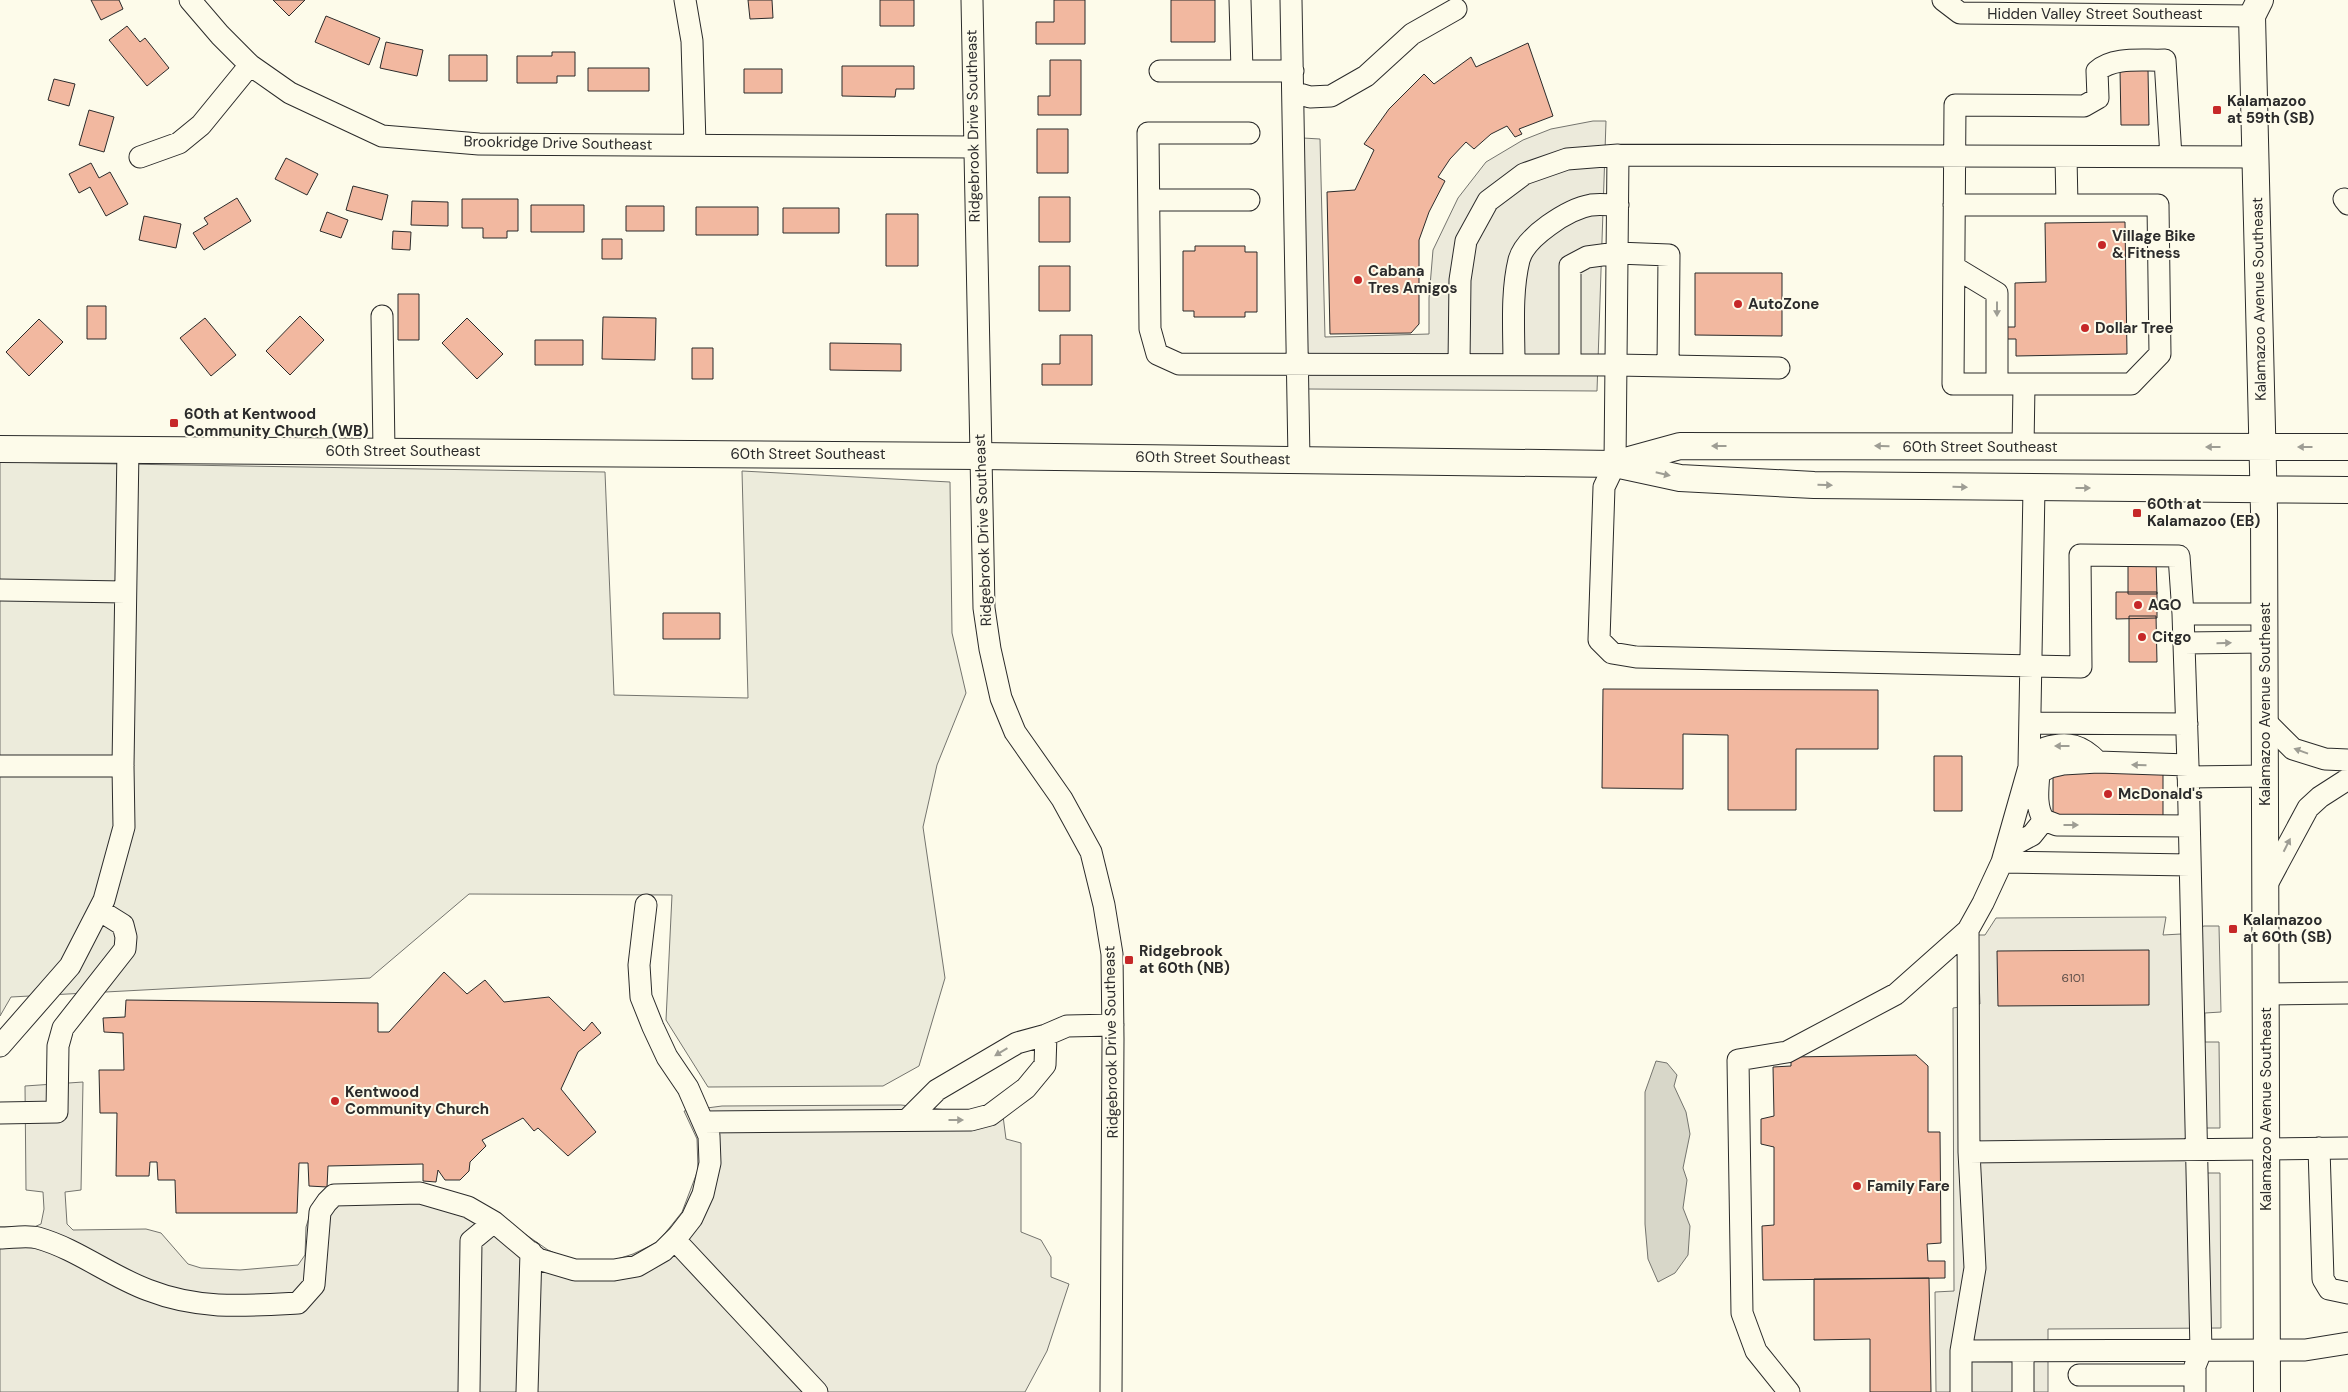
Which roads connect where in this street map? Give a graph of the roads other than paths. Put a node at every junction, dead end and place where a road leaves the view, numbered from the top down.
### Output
1 (190, 0) edge
2 (685, 0) edge
3 (972, 0) edge
4 (1240, 0) edge
5 (1290, 0) edge
6 (1943, 0) edge
7 (2251, 5) edge
8 (1456, 9) dead end
9 (250, 65) junction
10 (1160, 71) dead end
11 (1242, 71) junction
12 (1293, 71) junction
13 (1293, 92) junction
14 (1249, 133) dead end
15 (695, 144) junction
16 (973, 147) junction
17 (1618, 155) junction
18 (1954, 156) junction
19 (140, 157) dead end
20 (2066, 157) junction
21 (2171, 157) junction
22 (2255, 157) junction
23 (1149, 200) junction
24 (1248, 200) dead end
25 (1618, 205) junction
26 (1954, 205) junction
27 (2067, 205) junction
28 (1617, 253) junction
29 (1954, 267) junction
30 (382, 316) dead end
31 (1297, 363) junction
32 (1459, 364) junction
33 (1514, 364) junction
34 (1570, 364) junction
35 (1616, 365) junction
36 (1668, 366) junction
37 (1779, 368) dead end
38 (1997, 384) junction
39 (2024, 385) junction
40 (1948, 447) junction
41 (2023, 447) junction
42 (2262, 447) junction
43 (2348, 447) edge
44 (0, 449) edge
45 (128, 450) junction
46 (384, 451) junction
47 (980, 456) junction
48 (1299, 459) junction
49 (1615, 464) junction
50 (1911, 486) junction
51 (2034, 488) junction
52 (2264, 490) junction
53 (2348, 490) edge
54 (0, 590) edge
55 (125, 592) junction
56 (2183, 614) junction
57 (2265, 614) junction
58 (2265, 642) junction
59 (2184, 644) junction
60 (2032, 667) junction
61 (2264, 721) junction
62 (2031, 723) junction
63 (2186, 724) junction
64 (2348, 760) edge
65 (0, 766) edge
66 (123, 766) junction
67 (2188, 771) junction
68 (2264, 776) junction
69 (2348, 779) edge
70 (2044, 820) junction
71 (2189, 826) junction
72 (2004, 856) junction
73 (2190, 865) junction
74 (2264, 888) junction
75 (646, 905) dead end
76 (99, 910) junction
77 (1968, 930) junction
78 (2348, 993) edge
79 (2265, 994) junction
80 (1113, 1025) junction
81 (1046, 1035) junction
82 (0, 1046) edge
83 (0, 1113) edge
84 (907, 1120) junction
85 (703, 1122) junction
86 (2318, 1148) junction
87 (2348, 1148) edge
88 (2195, 1149) junction
89 (2266, 1149) junction
90 (1969, 1152) junction
91 (494, 1222) junction
92 (0, 1238) edge
93 (674, 1240) junction
94 (531, 1252) junction
95 (2348, 1293) edge
96 (2348, 1343) edge
97 (2266, 1350) junction
98 (1961, 1351) junction
99 (2201, 1351) junction
100 (2023, 1352) junction
101 (2079, 1352) junction
102 (2082, 1384) edge
103 (2195, 1384) edge
104 (469, 1392) edge
105 (527, 1392) edge
106 (817, 1392) edge
107 (1111, 1392) edge
108 (1789, 1392) edge
109 (1961, 1392) edge
110 (2023, 1392) edge
111 (2267, 1392) edge

1 - 9 street, Brookridge Drive Southeast
2 - 15 street
3 - 16 street, Ridgebrook Drive Southeast
4 - 11 street
5 - 12 street
6 - 7 street, Hidden Valley Street Southeast
7 - 22 main road, Kalamazoo Avenue Southeast
8 - 13 street
9 - 15 street, Brookridge Drive Southeast
9 - 19 street
10 - 11 street
11 - 12 street
12 - 13 street
13 - 31 street
14 - 23 street
15 - 16 street, Brookridge Drive Southeast
16 - 47 street, Ridgebrook Drive Southeast
17 - 18 street
17 - 25 street
17 - 32 street
18 - 20 street
18 - 21 street
18 - 26 street
20 - 21 street
20 - 27 street
21 - 22 street
22 - 42 main road, Kalamazoo Avenue Southeast
23 - 24 street
23 - 31 street
25 - 28 street
25 - 33 street
26 - 27 street
26 - 29 street
27 - 39 street
28 - 34 street
28 - 35 street
28 - 36 street
29 -> 38 street
29 - 38 street
30 - 46 street
31 - 32 street
31 - 48 street
32 - 33 street
33 - 34 street
34 - 35 street
35 - 36 street
35 - 49 street
36 - 37 street
38 - 39 street
39 - 41 street
40 - 41 main road, 60th Street Southeast
40 -> 49 main road, 60th Street Southeast
40 - 50 main road
42 -> 41 main road, 60th Street Southeast
43 -> 42 main road, 60th Street Southeast
42 - 52 main road, Kalamazoo Avenue Southeast
44 - 45 main road, 60th Street Southeast
45 - 46 main road, 60th Street Southeast
45 - 55 street
46 - 47 main road, 60th Street Southeast
47 - 48 main road, 60th Street Southeast
47 - 80 street, Ridgebrook Drive Southeast
48 - 49 main road, 60th Street Southeast
49 -> 50 main road, 60th Street Southeast
49 - 60 street
50 -> 51 main road, 60th Street Southeast
51 -> 52 main road, 60th Street Southeast
51 - 60 street
52 - 53 main road, 60th Street Southeast
52 - 57 main road, Kalamazoo Avenue Southeast
54 - 55 street
55 - 66 street
56 - 57 street
56 - 59 street
56 - 60 street
57 - 58 main road, Kalamazoo Avenue Southeast
59 -> 58 street
58 - 61 main road, Kalamazoo Avenue Southeast
59 - 63 street
60 - 62 street
64 -> 61 street
61 - 68 main road, Kalamazoo Avenue Southeast
62 - 63 street
62 - 72 street
63 - 67 street
65 - 66 street
66 - 76 street
67 - 68 street
67 -> 70 street
67 - 71 street
68 - 74 main road, Kalamazoo Avenue Southeast
74 -> 69 street
70 -> 71 street
70 - 72 street
71 - 73 street
72 - 73 street
72 - 77 street
73 - 88 street
74 - 79 main road, Kalamazoo Avenue Southeast
75 - 85 street
76 - 82 street
76 - 83 street
77 - 90 street
77 - 108 street
78 - 79 street
79 - 89 main road, Kalamazoo Avenue Southeast
80 - 81 street
80 - 107 street, Ridgebrook Drive Southeast
81 -> 84 street
84 -> 81 street
84 - 85 street
85 - 93 street
86 - 87 street
86 - 89 street
86 - 95 street
88 - 89 street
88 - 90 street
88 - 99 street
89 - 97 main road, Kalamazoo Avenue Southeast
90 - 98 street
91 - 92 street
91 - 94 street
91 - 104 street
93 - 94 street
93 - 106 street
94 - 105 street
96 - 97 street
97 - 99 street
97 - 111 main road, Kalamazoo Avenue Southeast
98 - 100 street
98 - 109 street
99 - 101 street
99 - 103 street
100 - 101 street
100 - 110 street
101 - 102 street
102 - 103 street

